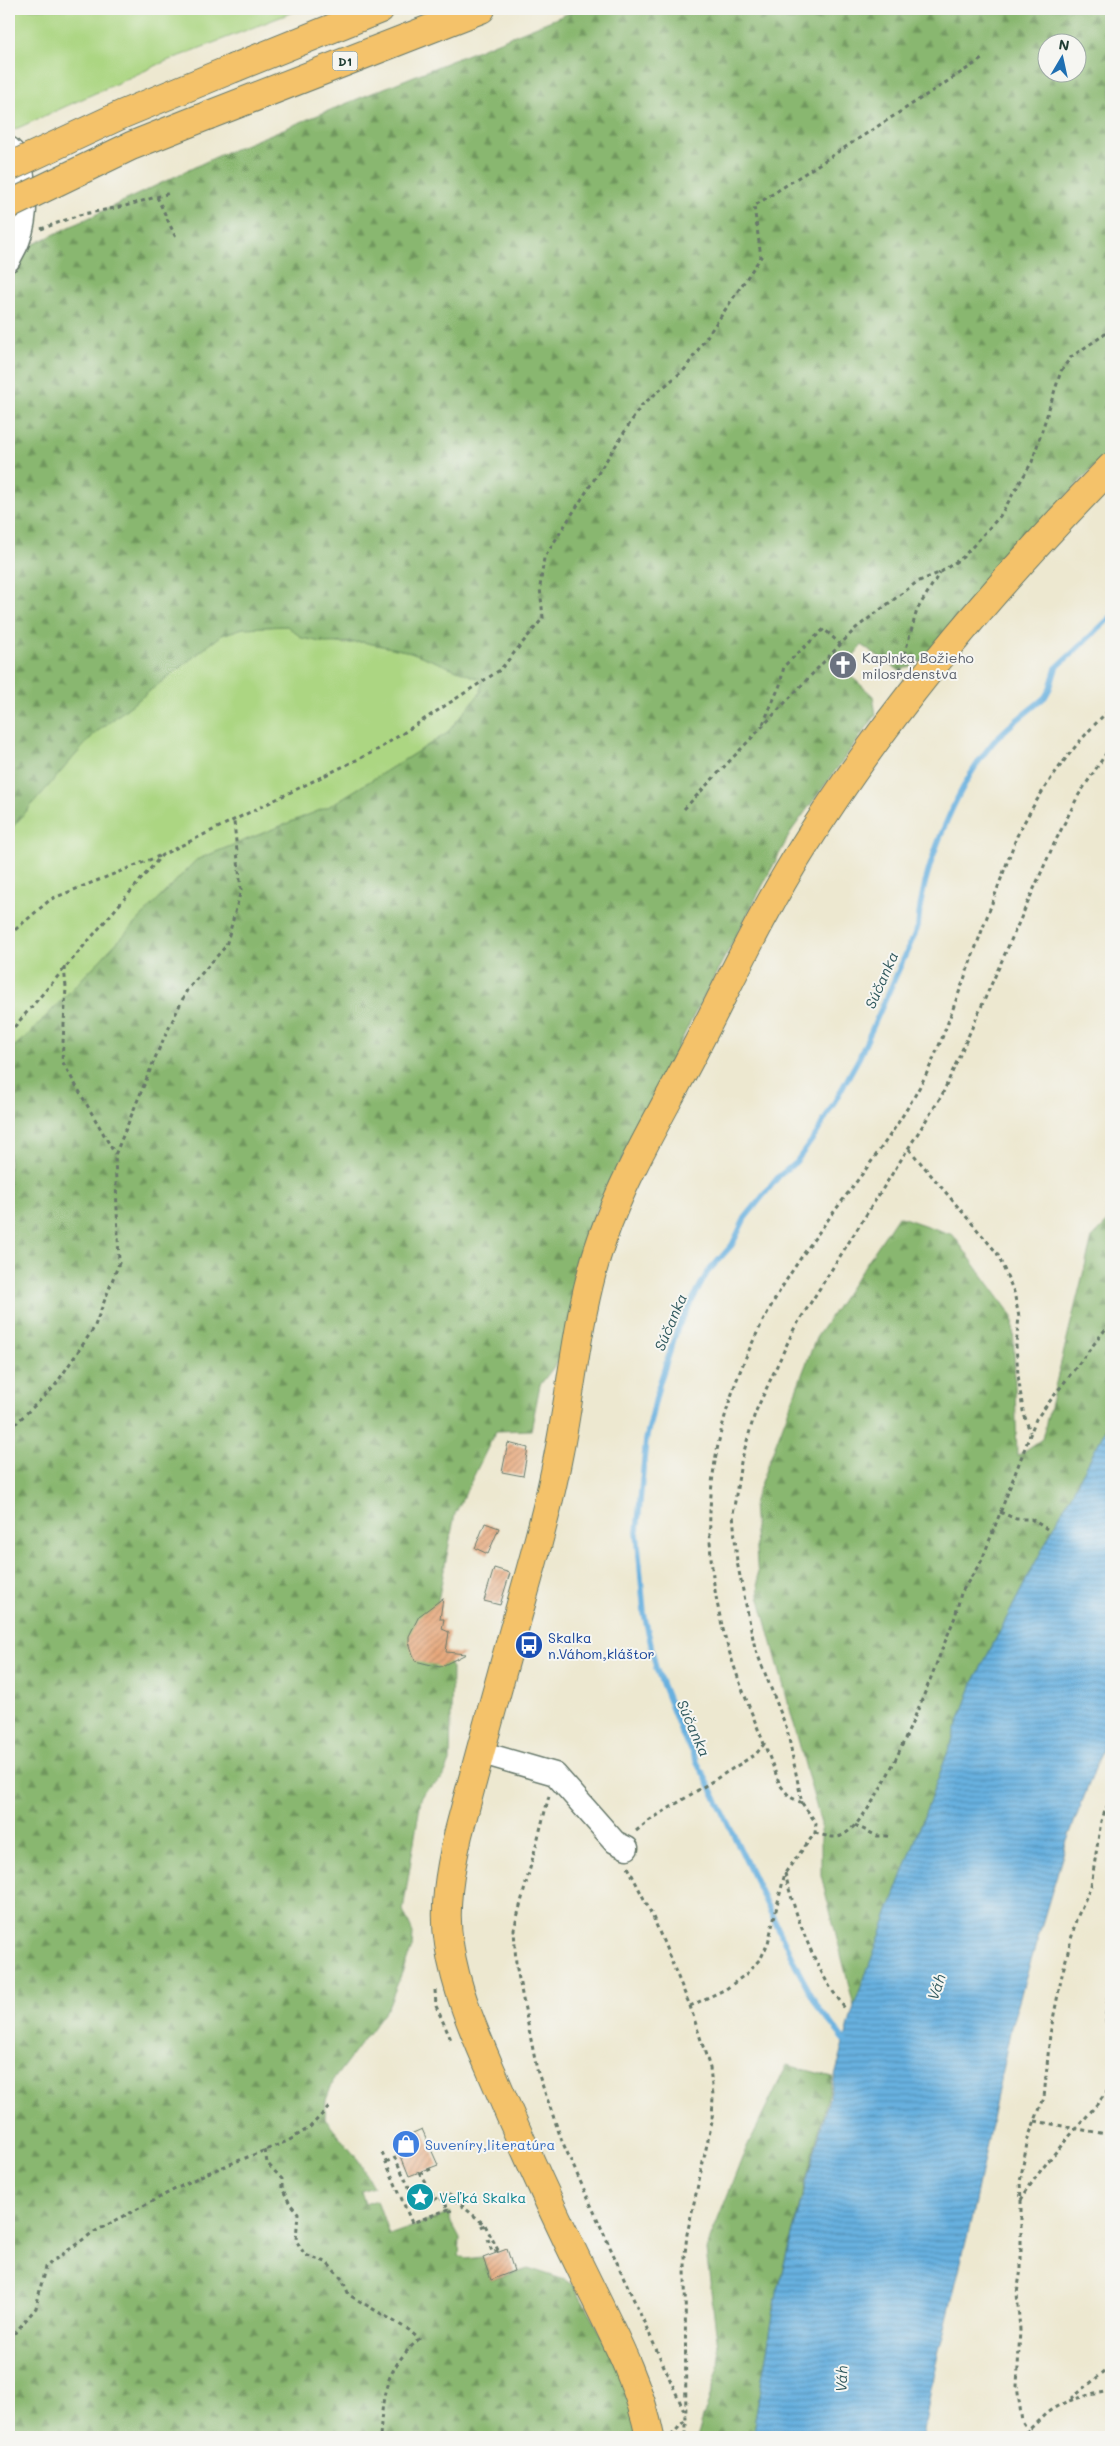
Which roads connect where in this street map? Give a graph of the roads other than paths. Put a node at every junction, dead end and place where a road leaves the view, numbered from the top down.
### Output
1 (380, 9) edge
2 (481, 9) edge
3 (9, 148) edge
4 (9, 167) edge
5 (9, 205) edge
6 (9, 260) edge
7 (1111, 467) edge
8 (479, 1752) junction
9 (627, 1848) road end
10 (650, 2437) edge

1 - 4 main road, bridge
2 - 5 main road, D1, bridge
3 - 6 lane
7 - 8 main road
8 - 9 lane
8 - 10 main road

